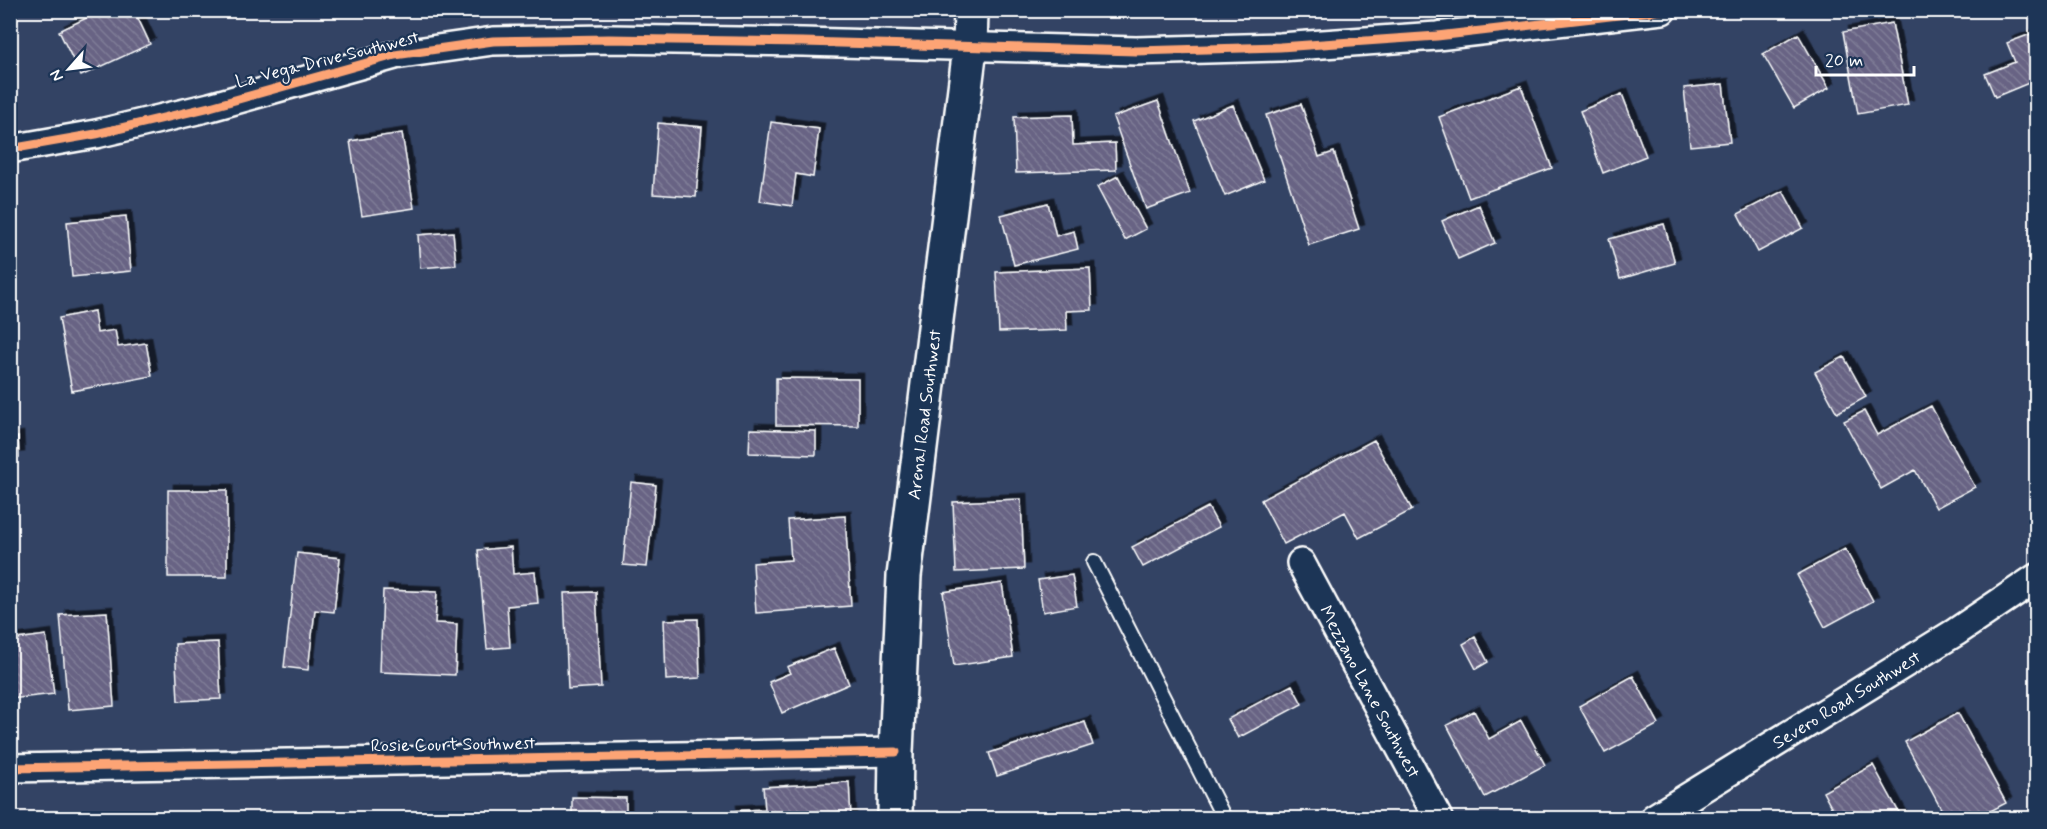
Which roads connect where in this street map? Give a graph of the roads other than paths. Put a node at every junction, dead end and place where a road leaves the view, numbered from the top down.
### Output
1 (971, 10) edge
2 (1662, 10) edge
3 (970, 48) junction
4 (10, 149) edge
5 (1094, 562) dead end
6 (1301, 562) dead end
7 (2037, 578) edge
8 (896, 752) junction
9 (10, 768) edge
10 (896, 819) edge
11 (1224, 819) edge
12 (1438, 819) edge
13 (1654, 819) edge

1 - 3 street, Arenal Road Southwest
2 - 3 street, La Vega Drive Southwest
3 - 4 street, La Vega Drive Southwest
3 - 8 street, Arenal Road Southwest
5 - 11 lane
6 - 12 street, Mezzano Lane Southwest
7 - 13 street, Severo Road Southwest
8 - 9 street, Rosie Court Southwest
8 - 10 street, Arenal Road Southwest

